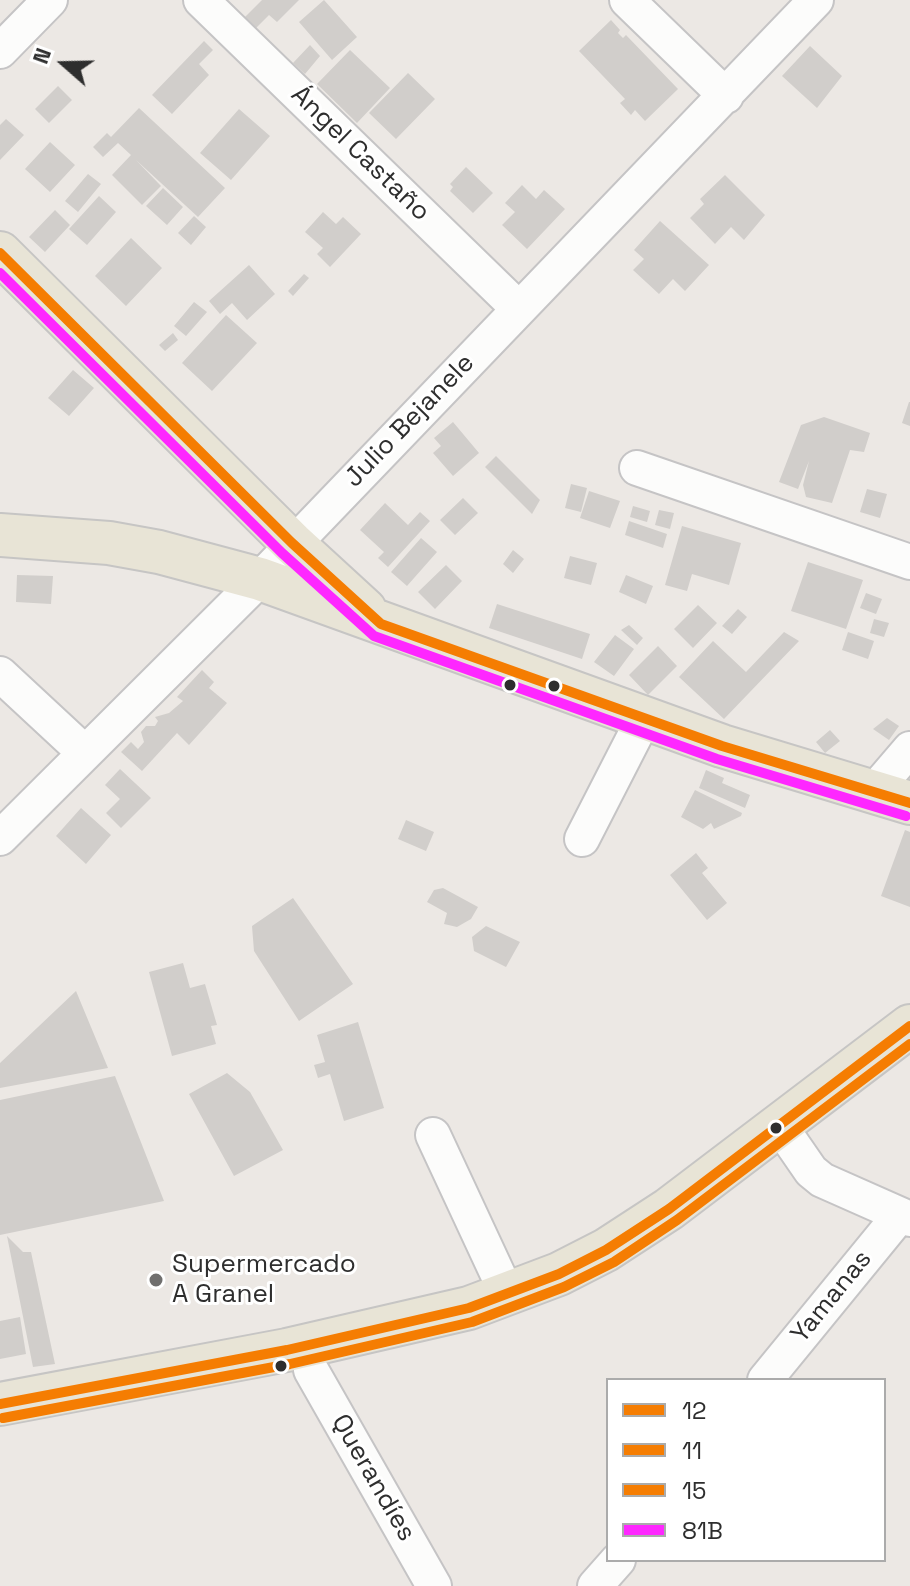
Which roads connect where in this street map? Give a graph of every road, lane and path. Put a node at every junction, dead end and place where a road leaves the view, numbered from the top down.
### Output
1 (50, 0) edge
2 (201, 0) edge
3 (627, 0) edge
4 (816, 0) edge
5 (0, 51) edge
6 (726, 96) junction
7 (0, 253) edge
8 (519, 309) junction
9 (637, 468) dead end
10 (0, 535) edge
11 (292, 543) junction
12 (910, 562) edge
13 (260, 579) junction
14 (381, 624) junction
15 (0, 674) edge
16 (644, 718) junction
17 (910, 749) edge
18 (84, 752) junction
19 (892, 797) edge
20 (0, 838) edge
21 (582, 839) dead end
22 (910, 1026) edge
23 (910, 1061) edge
24 (433, 1135) dead end
25 (791, 1142) junction
26 (905, 1217) edge
27 (507, 1294) junction
28 (311, 1370) junction
29 (767, 1378) edge
30 (0, 1404) edge
31 (0, 1432) edge
32 (434, 1586) edge

1 - 5 street
2 - 8 street, Ángel Castaño
3 - 6 street
4 - 6 street, Julio Bejanele
6 - 8 street, Julio Bejanele
7 - 11 main road
8 - 11 street, Julio Bejanele
9 - 12 street
10 - 13 main road
11 - 13 street, Julio Bejanele
11 - 14 main road
13 - 14 main road
13 - 18 street, Julio Bejanele
14 - 16 main road
15 - 18 street
16 - 19 main road
16 - 21 street
17 - 19 street
18 - 20 street, Julio Bejanele
22 - 27 main road
23 - 25 main road
24 - 27 street
25 - 26 street
25 - 28 main road
26 - 29 street, Yamanas
27 - 30 main road
28 - 31 main road
28 - 32 street, Querandíes

